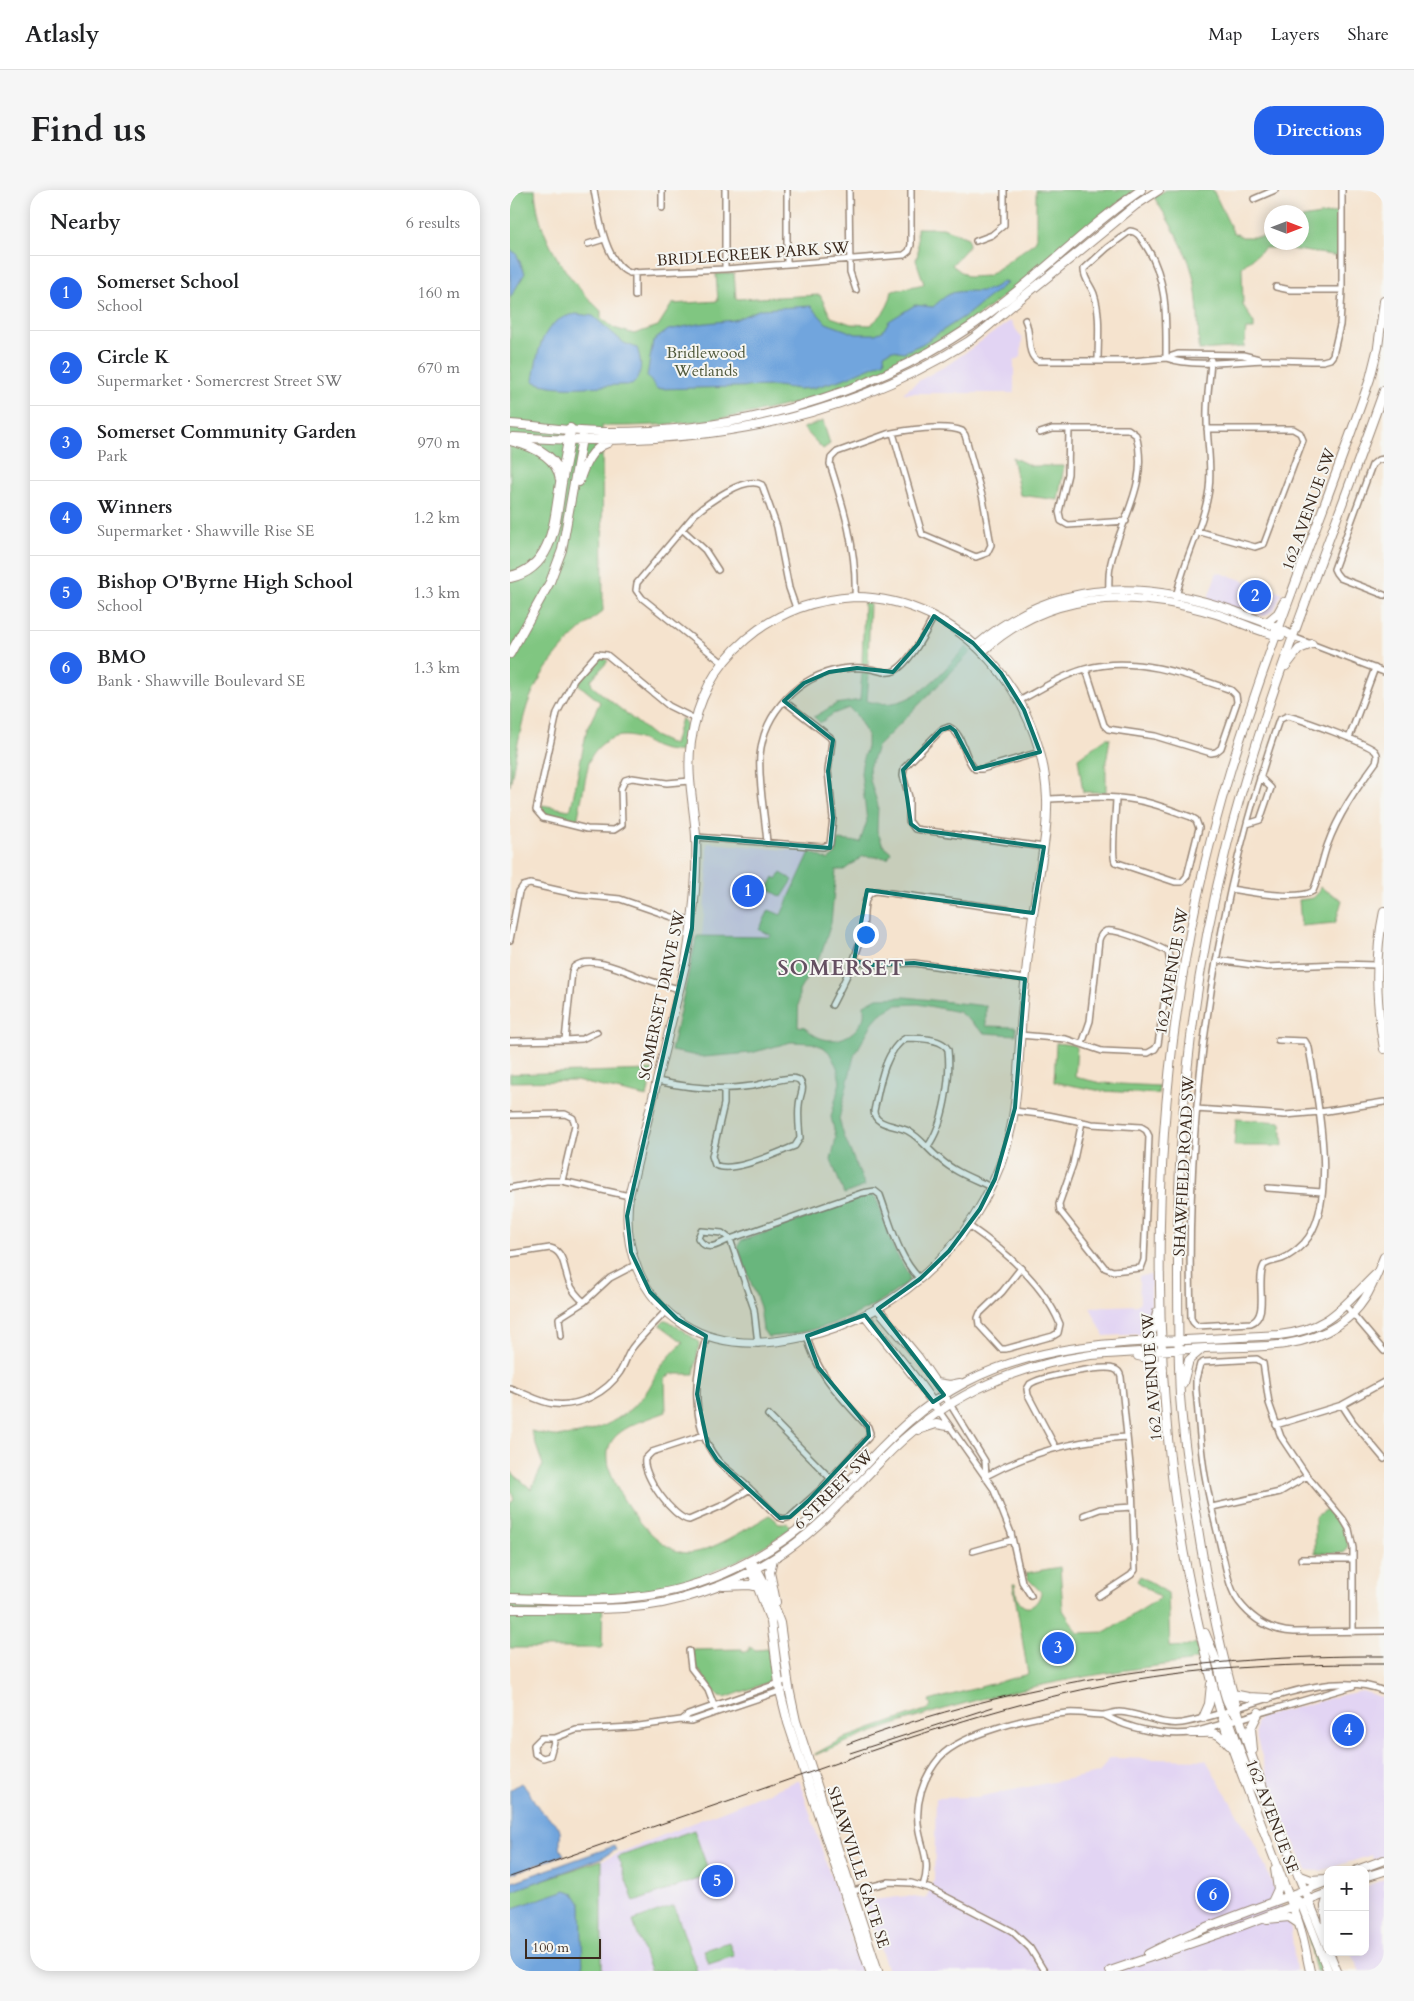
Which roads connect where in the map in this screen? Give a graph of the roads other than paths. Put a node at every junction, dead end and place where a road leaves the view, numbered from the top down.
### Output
1 (594, 190) edge
2 (662, 190) edge
3 (725, 190) edge
4 (787, 190) edge
5 (849, 190) edge
6 (911, 190) edge
7 (1004, 190) edge
8 (1141, 190) edge
9 (1159, 190) edge
10 (1275, 190) edge
11 (1342, 190) edge
12 (1254, 199) dead end
13 (662, 208) dead end
14 (604, 239) junction
15 (976, 242) dead end
16 (588, 244) dead end
17 (849, 260) junction
18 (787, 264) junction
19 (725, 269) junction
20 (635, 272) junction
21 (1276, 286) dead end
22 (856, 290) dead end
23 (1342, 290) junction
24 (635, 296) dead end
25 (1384, 301) edge
26 (1025, 320) dead end
27 (1212, 354) junction
28 (1166, 358) junction
29 (1262, 360) junction
30 (1098, 361) junction
31 (1211, 362) junction
32 (1384, 390) edge
33 (510, 424) edge
34 (570, 429) junction
35 (1069, 429) junction
36 (1207, 429) junction
37 (583, 431) junction
38 (893, 433) junction
39 (1040, 433) dead end
40 (510, 438) edge
41 (569, 441) junction
42 (616, 441) junction
43 (582, 442) junction
44 (1384, 459) edge
45 (561, 484) junction
46 (1126, 521) junction
47 (683, 530) junction
48 (1197, 532) junction
49 (566, 535) junction
50 (718, 570) dead end
51 (510, 577) edge
52 (1294, 585) junction
53 (1109, 594) junction
54 (1384, 595) edge
55 (855, 597) junction
56 (1176, 600) junction
57 (796, 608) junction
58 (934, 616) junction
59 (1266, 623) junction
60 (1277, 631) junction
61 (1293, 637) junction
62 (1312, 644) junction
63 (979, 649) junction
64 (510, 654) edge
65 (723, 664) junction
66 (1375, 668) junction
67 (1086, 669) junction
68 (1384, 672) edge
69 (1279, 678) junction
70 (784, 700) junction
71 (1019, 701) junction
72 (695, 719) junction
73 (1349, 738) junction
74 (1040, 752) junction
75 (1260, 777) junction
76 (690, 781) junction
77 (1116, 798) junction
78 (1047, 799) junction
79 (1247, 824) junction
80 (696, 837) junction
81 (767, 843) junction
82 (1044, 847) junction
83 (1231, 889) junction
84 (1384, 911) edge
85 (1033, 913) junction
86 (693, 920) junction
87 (510, 940) edge
88 (854, 960) junction
89 (1217, 960) junction
90 (1376, 964) junction
91 (1025, 979) junction
92 (679, 989) junction
93 (832, 1005) dead end
94 (596, 1032) dead end
95 (1020, 1035) junction
96 (565, 1040) junction
97 (1278, 1040) dead end
98 (510, 1041) edge
99 (1082, 1044) junction
100 (1384, 1049) edge
101 (657, 1081) junction
102 (724, 1089) junction
103 (1384, 1102) edge
104 (1196, 1109) junction
105 (1014, 1111) junction
106 (1320, 1112) junction
107 (510, 1115) edge
108 (1082, 1122) junction
109 (928, 1146) junction
110 (562, 1181) junction
111 (991, 1187) junction
112 (510, 1188) edge
113 (1268, 1188) dead end
114 (1322, 1192) junction
115 (629, 1196) junction
116 (968, 1226) junction
117 (730, 1239) junction
118 (510, 1254) edge
119 (1384, 1258) edge
120 (635, 1264) junction
121 (1021, 1268) junction
122 (1377, 1274) junction
123 (920, 1279) junction
124 (1160, 1295) junction
125 (584, 1302) junction
126 (1346, 1306) junction
127 (878, 1308) junction
128 (666, 1311) junction
129 (1352, 1314) junction
130 (865, 1315) junction
131 (561, 1336) dead end
132 (707, 1336) junction
133 (807, 1336) junction
134 (1178, 1340) junction
135 (1161, 1341) junction
136 (1144, 1342) junction
137 (758, 1344) junction
138 (1202, 1348) junction
139 (1178, 1350) junction
140 (1162, 1351) junction
141 (1384, 1351) edge
142 (1129, 1353) junction
143 (1163, 1370) junction
144 (967, 1382) junction
145 (1384, 1382) edge
146 (937, 1383) junction
147 (510, 1388) edge
148 (944, 1395) junction
149 (1180, 1400) junction
150 (933, 1402) junction
151 (950, 1404) junction
152 (1342, 1405) junction
153 (938, 1411) junction
154 (768, 1415) dead end
155 (1276, 1425) junction
156 (948, 1426) junction
157 (909, 1434) junction
158 (704, 1436) junction
159 (1126, 1437) junction
160 (1056, 1448) junction
161 (1384, 1459) edge
162 (986, 1476) junction
163 (1307, 1476) junction
164 (831, 1479) junction
165 (750, 1489) junction
166 (1133, 1507) junction
167 (1212, 1507) junction
168 (1084, 1515) dead end
169 (1012, 1540) junction
170 (973, 1552) dead end
171 (772, 1559) junction
172 (1301, 1559) dead end
173 (1353, 1559) junction
174 (748, 1561) junction
175 (754, 1570) junction
176 (719, 1586) junction
177 (759, 1587) junction
178 (1031, 1596) dead end
179 (1099, 1596) dead end
180 (510, 1598) edge
181 (1195, 1608) junction
182 (510, 1609) edge
183 (780, 1623) junction
184 (1353, 1632) junction
185 (1384, 1632) edge
186 (689, 1651) dead end
187 (1212, 1680) junction
188 (788, 1684) junction
189 (1355, 1686) junction
190 (780, 1687) junction
191 (1384, 1691) edge
192 (1233, 1694) junction
193 (1268, 1698) junction
194 (715, 1706) junction
195 (1234, 1709) junction
196 (1258, 1712) junction
197 (1221, 1713) junction
198 (717, 1714) junction
199 (1103, 1715) junction
200 (1202, 1718) junction
201 (1240, 1718) junction
202 (681, 1720) junction
203 (1227, 1721) junction
204 (1191, 1733) junction
205 (555, 1738) junction
206 (1232, 1748) junction
207 (1253, 1760) junction
208 (1270, 1807) junction
209 (1270, 1845) junction
210 (1384, 1860) edge
211 (1368, 1866) edge
212 (1384, 1871) edge
213 (1298, 1875) junction
214 (1369, 1876) edge
215 (1324, 1880) edge
216 (1324, 1882) edge
217 (923, 1886) junction
218 (1304, 1890) junction
219 (848, 1893) junction
220 (1324, 1895) edge
221 (1289, 1896) junction
222 (1304, 1901) junction
223 (1272, 1902) junction
224 (1292, 1906) junction
225 (1252, 1921) junction
226 (1299, 1924) junction
227 (1324, 1941) edge
228 (1331, 1956) edge
229 (1307, 1958) junction
230 (1133, 1962) junction
231 (870, 1971) edge
232 (878, 1971) edge
233 (1044, 1971) edge
234 (1111, 1971) edge
235 (1305, 1971) edge
236 (1310, 1971) edge
237 (1328, 1971) edge
238 (1337, 1971) edge

1 - 14 street, BRIDLECREEK PARK SW
2 - 13 street
3 - 19 street
4 - 18 street
5 - 17 street
6 - 17 street, BRIDLECREEK PARK SW
7 - 15 street
8 - 37 main road
9 - 42 main road
10 - 12 street
11 - 23 street
14 - 16 street
14 - 20 street, BRIDLECREEK PARK SW
17 - 18 street, BRIDLECREEK PARK SW
17 - 22 street
18 - 19 street, BRIDLECREEK PARK SW
19 - 20 street, BRIDLECREEK PARK SW
20 - 24 street
21 - 23 street
23 - 29 street
25 - 52 main road, 162 AVENUE SW
26 - 30 street
27 - 28 street
27 - 29 street
27 - 31 street
28 - 30 street
28 - 30 street
28 - 31 street
29 - 31 street
31 - 36 street
32 - 61 main road, 162 AVENUE SW
33 - 34 main road
34 - 37 main road
34 - 41 highway
35 - 39 street
35 - 46 street
35 - 46 street
36 - 48 street
36 - 48 street
37 - 43 main road
38 - 38 street
38 - 55 street
40 - 41 main road
40 - 45 highway
41 - 43 main road
41 - 45 highway
42 - 43 main road
42 - 49 main road
43 - 49 main road
44 - 54 street
45 - 51 highway
46 - 53 street
47 - 50 street
47 - 57 street
47 - 65 street
48 - 56 street
49 - 64 main road
52 - 59 main road
52 - 60 main road, 162 AVENUE SW
53 - 56 main road
53 - 63 main road
55 - 57 main road, SOMERSET DRIVE SW
55 - 58 main road, SOMERSET DRIVE SW
56 - 59 main road
56 - 60 main road
57 - 65 main road, SOMERSET DRIVE SW
58 - 63 main road, SOMERSET DRIVE SW
58 - 70 street
59 - 60 main road
60 - 61 main road
60 - 124 main road, 162 AVENUE SW
61 - 62 street
61 - 69 main road, 162 AVENUE SW
62 - 66 street
62 - 69 main road
63 - 71 main road, SOMERSET DRIVE SW
65 - 72 main road, SOMERSET DRIVE SW
66 - 68 street
66 - 73 street
67 - 67 street
67 - 71 street
69 - 134 main road, 162 AVENUE SW
70 - 81 street
70 - 81 street
71 - 74 main road, SOMERSET DRIVE SW
72 - 76 main road, SOMERSET DRIVE SW
72 - 76 street
73 - 75 street, SHAWFIELD ROAD SW
73 - 83 street
74 - 78 main road, SOMERSET DRIVE SW
74 - 82 street
75 - 79 street, SHAWFIELD ROAD SW
75 - 79 street
76 - 80 main road, SOMERSET DRIVE SW
77 - 77 street
77 - 78 street
78 - 82 main road, SOMERSET DRIVE SW
79 - 83 street, SHAWFIELD ROAD SW
80 - 81 street
80 - 86 main road, SOMERSET DRIVE SW
82 - 85 main road, SOMERSET DRIVE SW
83 - 89 street, SHAWFIELD ROAD SW
84 - 90 main road
85 - 88 street
85 - 91 main road, SOMERSET DRIVE SW
86 - 87 street
86 - 92 main road, SOMERSET DRIVE SW
88 - 91 street
88 - 93 street
89 - 90 street
89 - 104 street, SHAWFIELD ROAD SW
90 - 100 main road
91 - 95 main road, SOMERSET DRIVE SW
92 - 96 street
92 - 101 main road, SOMERSET DRIVE SW
94 - 96 street
95 - 99 street
95 - 105 main road, SOMERSET DRIVE SW
96 - 98 street
97 - 106 street, SHAWFIELD ROAD SW
99 - 99 street
101 - 102 street
101 - 115 main road, SOMERSET DRIVE SW
102 - 102 street
103 - 106 street
104 - 106 street
104 - 114 street, SHAWFIELD ROAD SW
105 - 108 street
105 - 111 main road, SOMERSET DRIVE SW
106 - 114 street, SHAWFIELD ROAD SW
107 - 110 street
108 - 108 street
109 - 109 street
109 - 111 street
110 - 112 street
110 - 115 street
111 - 116 main road, SOMERSET DRIVE SW
113 - 114 street
115 - 120 main road, SOMERSET DRIVE SW
116 - 121 street
116 - 123 main road, SOMERSET DRIVE SW
117 - 117 street
117 - 123 street
117 - 137 street
118 - 125 street
119 - 122 main road, 6 STREET SW
120 - 125 street
120 - 128 main road, SOMERSET DRIVE SW
121 - 121 street
122 - 126 main road, 6 STREET SW
122 - 129 main road, 6 STREET SW
123 - 127 main road, SOMERSET DRIVE SW
124 - 135 main road, 162 AVENUE SW
124 - 136 main road
125 - 131 street
126 - 129 street
126 - 134 main road, 6 STREET SW
127 - 130 main road, SOMERSET DRIVE SW
127 - 146 main road
128 - 132 main road, SOMERSET DRIVE SW
128 - 147 street
129 - 138 main road, 6 STREET SW
129 - 141 street
130 - 133 main road, SOMERSET DRIVE SW
130 - 150 main road
132 - 137 main road, SOMERSET DRIVE SW
132 - 158 street
133 - 137 main road, SOMERSET DRIVE SW
133 - 164 street
134 - 135 main road, 6 STREET SW
134 - 139 main road, 162 AVENUE SW
135 - 136 main road, 6 STREET SW
135 - 140 main road, 162 AVENUE SW
136 - 144 main road, 6 STREET SW
138 - 139 main road, 6 STREET SW
138 - 149 main road
139 - 140 main road, 6 STREET SW
139 - 149 main road, 162 AVENUE SW
140 - 142 main road, 6 STREET SW
140 - 143 main road, 162 AVENUE SW
142 - 143 main road
142 - 151 main road, 6 STREET SW
143 - 181 main road, 162 AVENUE SW
144 - 146 main road
144 - 148 main road, 6 STREET SW
145 - 152 street
146 - 148 main road
148 - 150 main road, 6 STREET SW
148 - 151 main road
149 - 192 main road, 162 AVENUE SW
150 - 153 main road
150 - 174 main road, 6 STREET SW
151 - 153 main road, 6 STREET SW
151 - 162 street
152 - 155 street
152 - 161 street
153 - 156 street
153 - 157 main road, 6 STREET SW
154 - 164 street
155 - 163 street
155 - 167 street
156 - 157 main road
156 - 162 street
157 - 171 main road, 6 STREET SW
158 - 165 street
158 - 165 street
159 - 160 street
159 - 160 street
159 - 166 street
160 - 162 street
162 - 169 street
163 - 167 street
163 - 173 street
164 - 165 street
166 - 168 street
166 - 179 street
167 - 184 street
169 - 170 street
169 - 178 street
171 - 175 main road, 6 STREET SW
171 - 183 main road
172 - 173 street
173 - 184 street
174 - 175 main road
174 - 180 main road, 6 STREET SW
175 - 176 main road, 6 STREET SW
175 - 177 main road, SHAWVILLE GATE SE
175 - 183 main road
176 - 177 main road
176 - 182 main road, 6 STREET SW
177 - 190 main road, SHAWVILLE GATE SE
181 - 187 main road, 162 AVENUE SW
181 - 195 main road
183 - 188 main road, SHAWVILLE GATE SE
184 - 185 street
186 - 194 street
187 - 197 main road
187 - 200 main road
188 - 190 street
188 - 219 main road, SHAWVILLE GATE SE
189 - 191 street
189 - 193 street
189 - 196 street
190 - 194 street
190 - 198 street
190 - 219 main road, SHAWVILLE GATE SE
192 - 193 main road
192 - 195 main road
193 - 195 street
194 - 198 street
194 - 202 street
195 - 197 street
195 - 201 main road
196 - 201 street
196 - 207 main road
197 - 200 street
197 - 203 main road
198 - 202 street
199 - 200 street
199 - 204 street
199 - 217 street
201 - 203 street
201 - 207 main road, 162 AVENUE SE
202 - 205 street
203 - 204 street
203 - 206 main road, 162 AVENUE SE
203 - 208 main road
204 - 206 main road
205 - 205 street
206 - 209 main road, 162 AVENUE SE
207 - 208 main road, 162 AVENUE SE
208 - 213 main road, 162 AVENUE SE
209 - 221 main road, 162 AVENUE SE
209 - 223 main road
210 - 211 main road
212 - 214 main road
213 - 215 main road
213 - 218 main road, 162 AVENUE SE
216 - 218 main road
217 - 219 street
217 - 233 street
218 - 221 main road
218 - 222 main road, 162 AVENUE SE
219 - 231 main road, SHAWVILLE GATE SE
219 - 232 main road, SHAWVILLE GATE SE
220 - 222 main road
221 - 222 main road
221 - 223 main road
221 - 224 main road, 162 AVENUE SE
222 - 224 main road
222 - 227 main road, 162 AVENUE SE
222 - 237 main road
223 - 230 main road
224 - 225 main road
224 - 226 main road, 162 AVENUE SE
225 - 226 main road
225 - 230 main road
226 - 229 main road, 162 AVENUE SE
228 - 238 main road, 162 AVENUE SE
229 - 235 main road
229 - 236 main road, 162 AVENUE SE
230 - 234 main road

